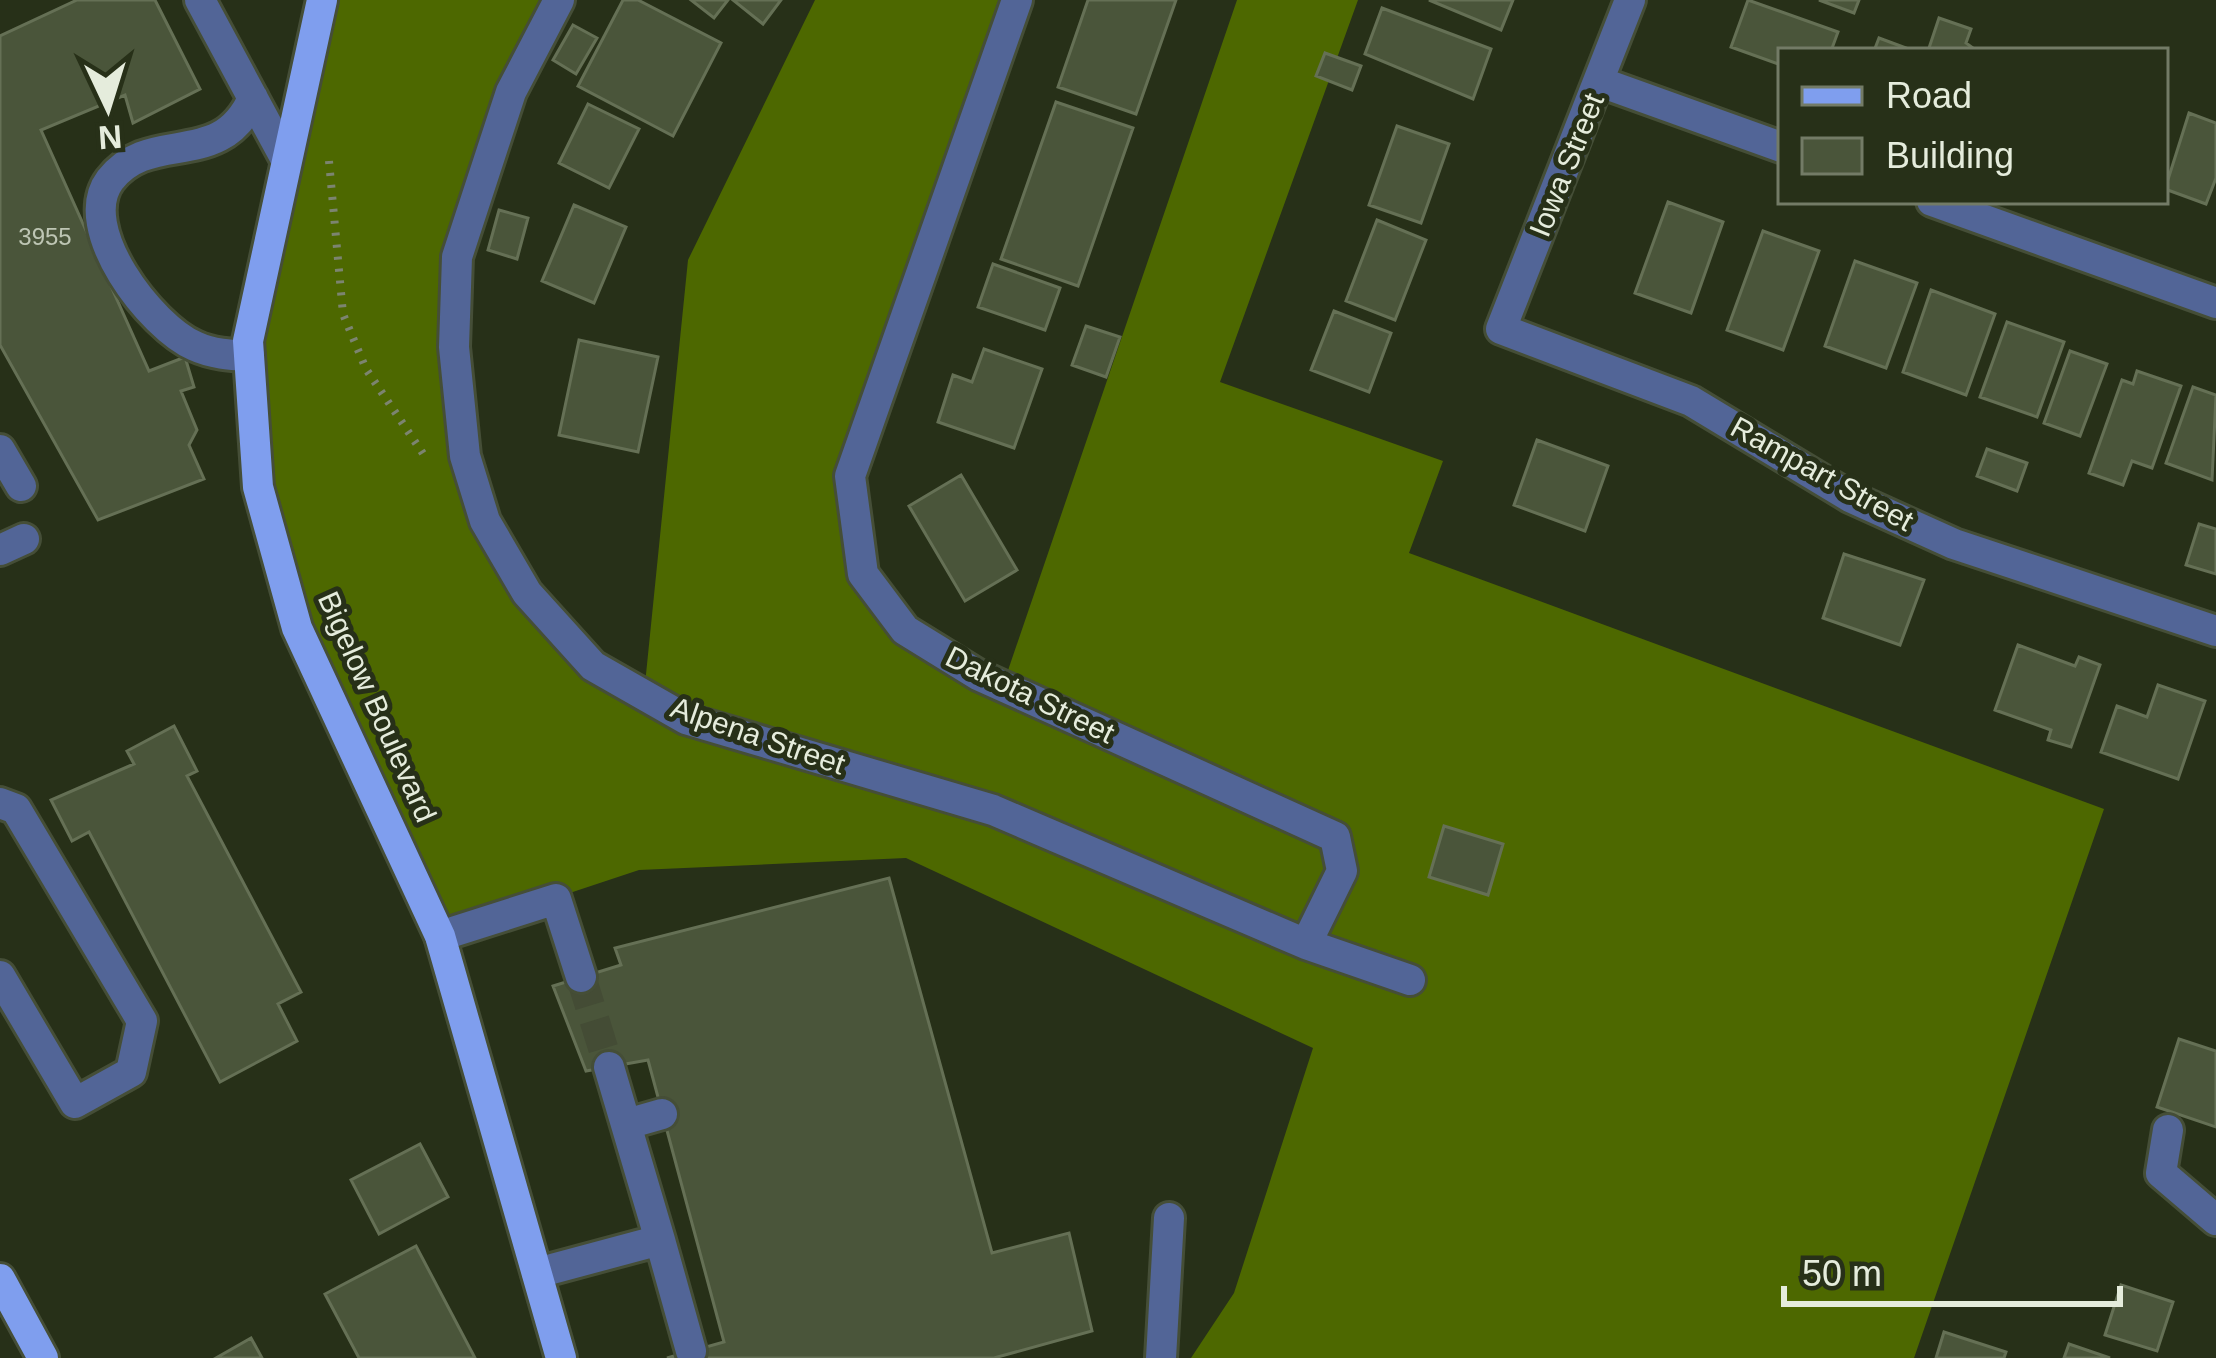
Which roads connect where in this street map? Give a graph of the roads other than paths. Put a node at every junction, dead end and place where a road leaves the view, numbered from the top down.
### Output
1 (200, 0) edge
2 (322, 0) edge
3 (560, 0) edge
4 (1017, 0) edge
5 (1630, 0) edge
6 (1600, 82) junction
7 (253, 98) junction
8 (1778, 146) edge
9 (284, 156) junction
10 (1940, 204) edge
11 (2216, 303) edge
12 (1501, 329) joint
13 (249, 356) junction
14 (0, 450) edge
15 (21, 486) dead end
16 (2216, 631) edge
17 (0, 803) edge
18 (440, 936) junction
19 (1306, 944) junction
20 (0, 976) edge
21 (581, 977) tunnel mouth
22 (1410, 980) dead end
23 (609, 1067) tunnel mouth
24 (662, 1114) dead end
25 (627, 1124) junction
26 (2168, 1130) dead end
27 (1169, 1218) dead end
28 (2216, 1220) edge
29 (660, 1240) junction
30 (537, 1273) junction
31 (0, 1279) edge
32 (691, 1351) dead end
33 (44, 1358) edge
34 (561, 1358) edge
35 (1161, 1358) edge

1 - 7 street
2 - 9 main road, Bigelow Boulevard
3 - 19 street, Alpena Street
4 - 19 street, Dakota Street
5 - 6 street, Iowa Street
6 - 8 street
6 - 12 street, Iowa Street
7 - 9 street
7 - 13 street
9 - 13 main road, Bigelow Boulevard
10 - 11 street
12 - 16 street, Rampart Street
13 - 18 main road, Bigelow Boulevard
14 - 15 street
17 - 20 street
18 - 21 street
18 - 30 main road, Bigelow Boulevard
19 - 22 street, Alpena Street
23 - 25 street
24 - 25 street
25 - 29 street
26 - 28 street
27 - 35 street
29 - 30 street
29 - 32 street
30 - 34 main road, Bigelow Boulevard
31 - 33 main road

